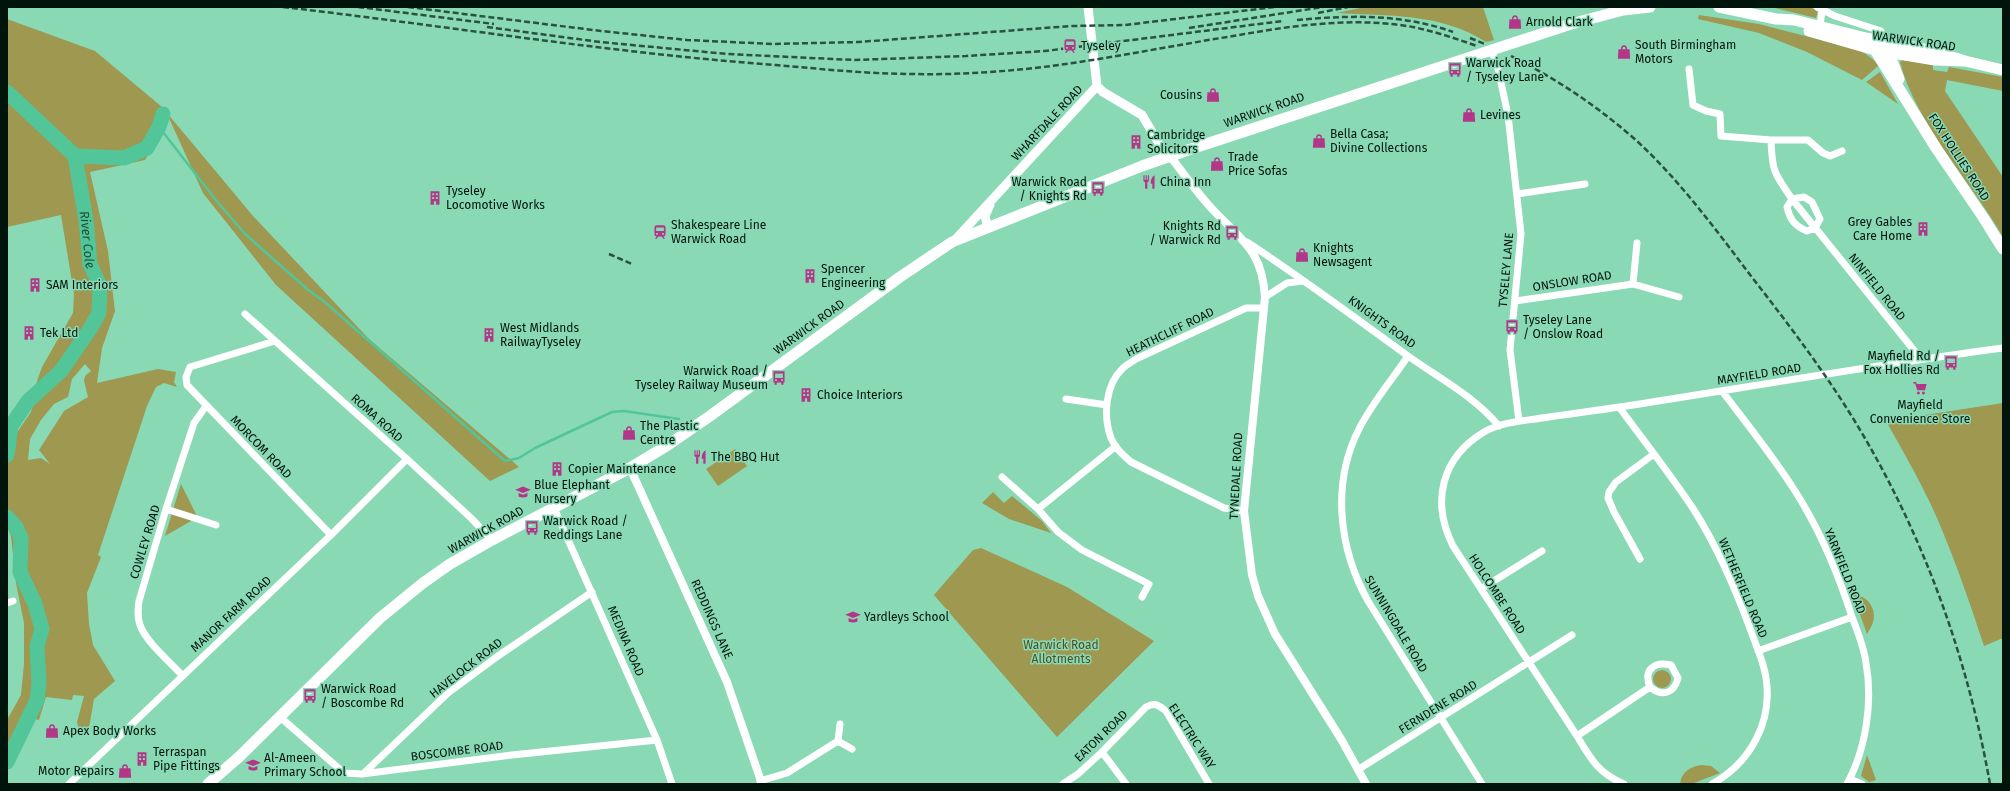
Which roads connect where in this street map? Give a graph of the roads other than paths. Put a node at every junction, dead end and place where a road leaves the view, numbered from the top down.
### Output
1 (1088, 7) edge
2 (1650, 7) edge
3 (1719, 7) edge
4 (1730, 8) edge
5 (1819, 8) edge
6 (1776, 19) junction
7 (1820, 26) junction
8 (1881, 36) junction
9 (1491, 50) junction
10 (1875, 50) junction
11 (1889, 53) junction
12 (1964, 61) junction
13 (1688, 69) dead end
14 (2003, 70) edge
15 (1097, 86) junction
16 (1907, 100) junction
17 (1771, 140) junction
18 (1842, 151) dead end
19 (1167, 157) junction
20 (1585, 184) dead end
21 (1517, 194) junction
22 (993, 199) junction
23 (1792, 199) junction
24 (988, 228) junction
25 (1815, 228) junction
26 (952, 242) junction
27 (1247, 242) junction
28 (1637, 242) dead end
29 (2003, 249) edge
30 (1303, 281) junction
31 (1633, 284) junction
32 (1265, 297) junction
33 (1679, 297) dead end
34 (1515, 301) junction
35 (1264, 308) junction
36 (245, 314) dead end
37 (275, 341) junction
38 (2003, 348) edge
39 (1408, 356) junction
40 (1920, 359) junction
41 (1722, 391) junction
42 (1066, 398) dead end
43 (1107, 405) junction
44 (206, 406) junction
45 (1619, 407) junction
46 (1519, 421) junction
47 (1499, 426) junction
48 (1116, 446) junction
49 (1654, 454) junction
50 (407, 459) junction
51 (630, 468) junction
52 (1002, 477) dead end
53 (554, 508) junction
54 (166, 509) junction
55 (1038, 509) junction
56 (1244, 511) junction
57 (216, 525) dead end
58 (331, 535) junction
59 (492, 540) junction
60 (1542, 551) dead end
61 (1640, 558) dead end
62 (1481, 589) junction
63 (592, 592) junction
64 (1142, 597) dead end
65 (1852, 617) junction
66 (1572, 635) dead end
67 (1758, 651) junction
68 (1528, 663) junction
69 (183, 676) junction
70 (1650, 687) junction
71 (1153, 704) joint
72 (280, 716) junction
73 (1441, 718) junction
74 (840, 724) dead end
75 (1577, 736) junction
76 (656, 740) junction
77 (838, 740) junction
78 (852, 749) dead end
79 (1102, 752) junction
80 (1359, 769) junction
81 (362, 774) junction
82 (1849, 781) edge
83 (761, 782) edge
84 (69, 784) edge
85 (208, 784) edge
86 (672, 784) edge
87 (1063, 784) edge
88 (1126, 784) edge
89 (1210, 784) edge
90 (1366, 784) edge
91 (1482, 784) edge
92 (1624, 784) edge
93 (1712, 784) edge
94 (1862, 784) edge

1 - 15 main road, WHARFDALE ROAD
2 - 9 main road, WARWICK ROAD
3 - 4 main road, WARWICK ROAD
4 - 6 main road, WARWICK ROAD
5 - 7 street, WARWICK ROAD
5 - 8 street, WARWICK ROAD
6 - 7 main road, WARWICK ROAD
6 - 10 main road, WARWICK ROAD
7 - 8 main road, WARWICK ROAD
8 - 11 main road, FOX HOLLIES ROAD
8 - 12 main road
9 - 19 main road, WARWICK ROAD
9 - 21 street, TYSELEY LANE
10 - 11 main road, WARWICK ROAD
10 - 16 main road, FOX HOLLIES ROAD
11 - 12 main road, WARWICK ROAD
11 - 16 main road, FOX HOLLIES ROAD
12 - 14 main road, WARWICK ROAD
13 - 17 street
15 - 19 main road
15 - 22 main road, WHARFDALE ROAD
16 - 29 main road, FOX HOLLIES ROAD
17 - 18 street
17 - 23 street, NINFIELD ROAD
19 - 24 main road, WARWICK ROAD
19 - 27 street, KNIGHTS ROAD
20 - 21 street
21 - 34 street, TYSELEY LANE
22 - 24 main road, WHARFDALE ROAD
22 - 26 main road, WHARFDALE ROAD
23 - 25 street, NINFIELD ROAD
23 - 25 street
23 - 25 street
24 - 26 main road, WARWICK ROAD
25 - 40 street, NINFIELD ROAD
26 - 51 main road, WARWICK ROAD
27 - 30 street, KNIGHTS ROAD
27 - 32 street, KNIGHTS ROAD
28 - 31 street
30 - 32 street
30 - 39 street, KNIGHTS ROAD
31 - 33 street, ONSLOW ROAD
31 - 34 street, ONSLOW ROAD
32 - 35 street, KNIGHTS ROAD
34 - 46 street, TYSELEY LANE
35 - 43 street, HEATHCLIFF ROAD
35 - 56 street, TYNEDALE ROAD
36 - 37 street, ROMA ROAD
37 - 44 street, MORCOM ROAD
37 - 50 street, ROMA ROAD
38 - 40 street, MAYFIELD ROAD
39 - 47 street, KNIGHTS ROAD
39 - 73 street, SUNNINGDALE ROAD
40 - 41 street, MAYFIELD ROAD
41 - 45 street, MAYFIELD ROAD
41 - 65 street, YARNFIELD ROAD
42 - 43 street
43 - 48 street, HEATHCLIFF ROAD
44 - 54 street, COWLEY ROAD
44 - 58 street, MORCOM ROAD
45 - 46 street, MAYFIELD ROAD
45 - 49 street, WETHERFIELD ROAD
46 - 47 street, HOLCOMBE ROAD
47 - 62 street, HOLCOMBE ROAD
48 - 55 street
48 - 56 street, HEATHCLIFF ROAD
49 - 61 street
49 - 67 street, WETHERFIELD ROAD
50 - 58 street, MANOR FARM ROAD
50 - 59 street, ROMA ROAD
51 - 53 main road, WARWICK ROAD
51 - 83 street, REDDINGS LANE
52 - 55 street
53 - 59 main road, WARWICK ROAD
53 - 63 street, MEDINA ROAD
54 - 57 street
54 - 69 street, COWLEY ROAD
55 - 64 street
56 - 80 street, TYNEDALE ROAD
58 - 69 street, MANOR FARM ROAD
59 - 72 main road, WARWICK ROAD
60 - 62 street
62 - 68 street, HOLCOMBE ROAD
63 - 76 street, MEDINA ROAD
63 - 81 street, HAVELOCK ROAD
65 - 67 street
65 - 82 street, YARNFIELD ROAD
66 - 68 street, FERNDENE ROAD
67 - 93 street, WETHERFIELD ROAD
68 - 73 street, FERNDENE ROAD
68 - 75 street, HOLCOMBE ROAD
69 - 84 street, MANOR FARM ROAD
70 - 70 street
70 - 75 street
71 - 79 street, EATON ROAD
71 - 89 street, ELECTRIC WAY
72 - 81 street, BOSCOMBE ROAD
72 - 85 main road, WARWICK ROAD
73 - 80 street, FERNDENE ROAD
73 - 91 street, SUNNINGDALE ROAD
74 - 77 street
75 - 92 street, HOLCOMBE ROAD
76 - 81 street, BOSCOMBE ROAD
76 - 86 street, MEDINA ROAD
77 - 78 street
77 - 83 street
79 - 87 street, EATON ROAD
79 - 88 street
80 - 90 street, TYNEDALE ROAD
82 - 94 street

